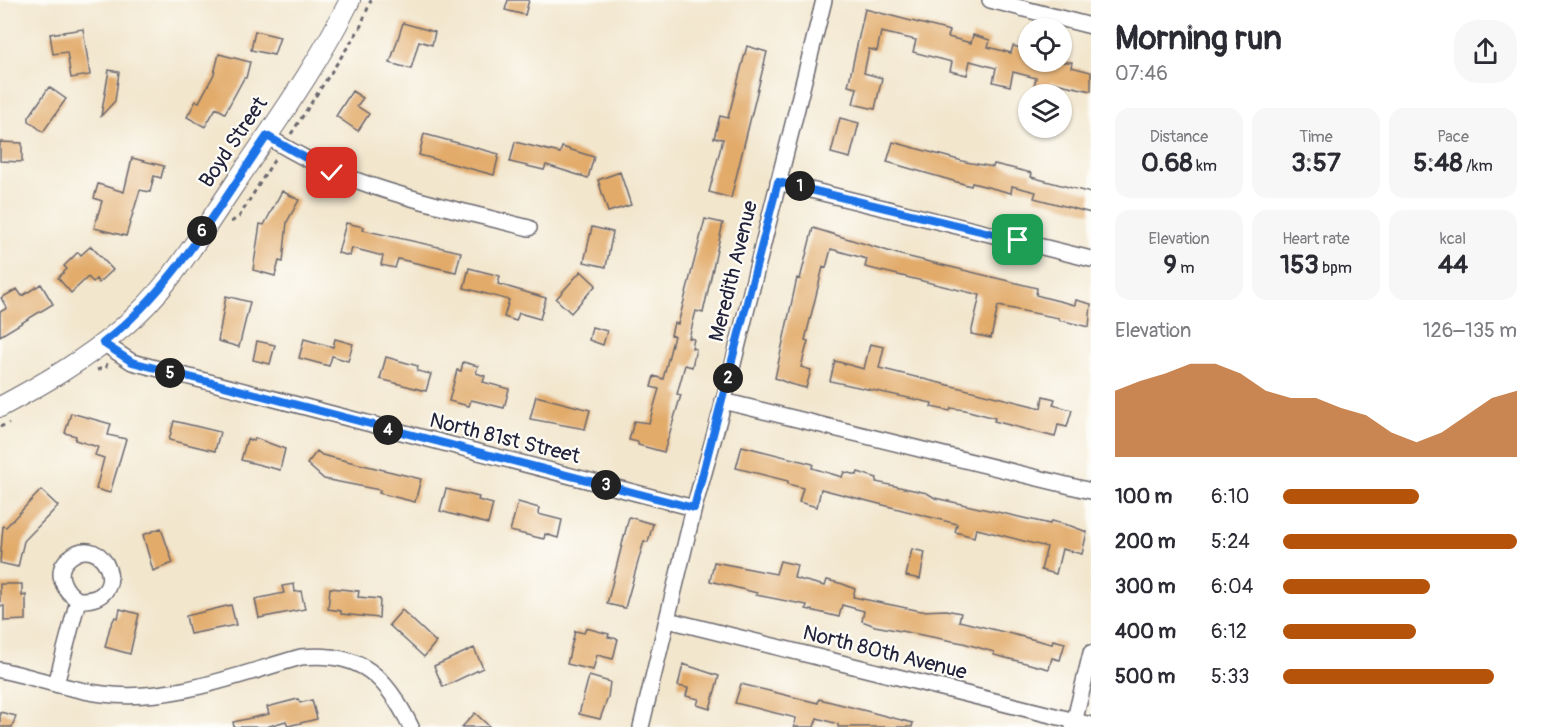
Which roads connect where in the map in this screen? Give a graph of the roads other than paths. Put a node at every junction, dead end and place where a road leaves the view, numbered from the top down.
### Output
1 (350, 0) edge
2 (824, 0) edge
3 (990, 0) edge
4 (1091, 26) edge
5 (267, 136) junction
6 (778, 182) junction
7 (529, 228) dead end
8 (1091, 259) edge
9 (103, 343) junction
10 (723, 401) junction
11 (0, 407) edge
12 (1091, 491) edge
13 (694, 508) junction
14 (78, 600) dead end
15 (668, 620) junction
16 (1091, 653) edge
17 (0, 670) edge
18 (56, 684) junction
19 (1074, 724) edge
20 (1091, 725) edge
21 (411, 727) edge
22 (641, 727) edge

1 - 5 street, Boyd Street
2 - 6 street, Meredith Avenue
3 - 4 street
5 - 7 street
5 - 9 street, Boyd Street
6 - 8 street
6 - 10 street, Meredith Avenue
9 - 11 street, Boyd Street
9 - 13 street, North 81st Street
10 - 12 street
10 - 13 street, Meredith Avenue
13 - 15 street, Meredith Avenue
14 - 18 street
15 - 19 street, North 80th Avenue
15 - 22 street, Meredith Avenue
16 - 19 street
17 - 18 street
18 - 21 street
19 - 20 street, North 80th Avenue

